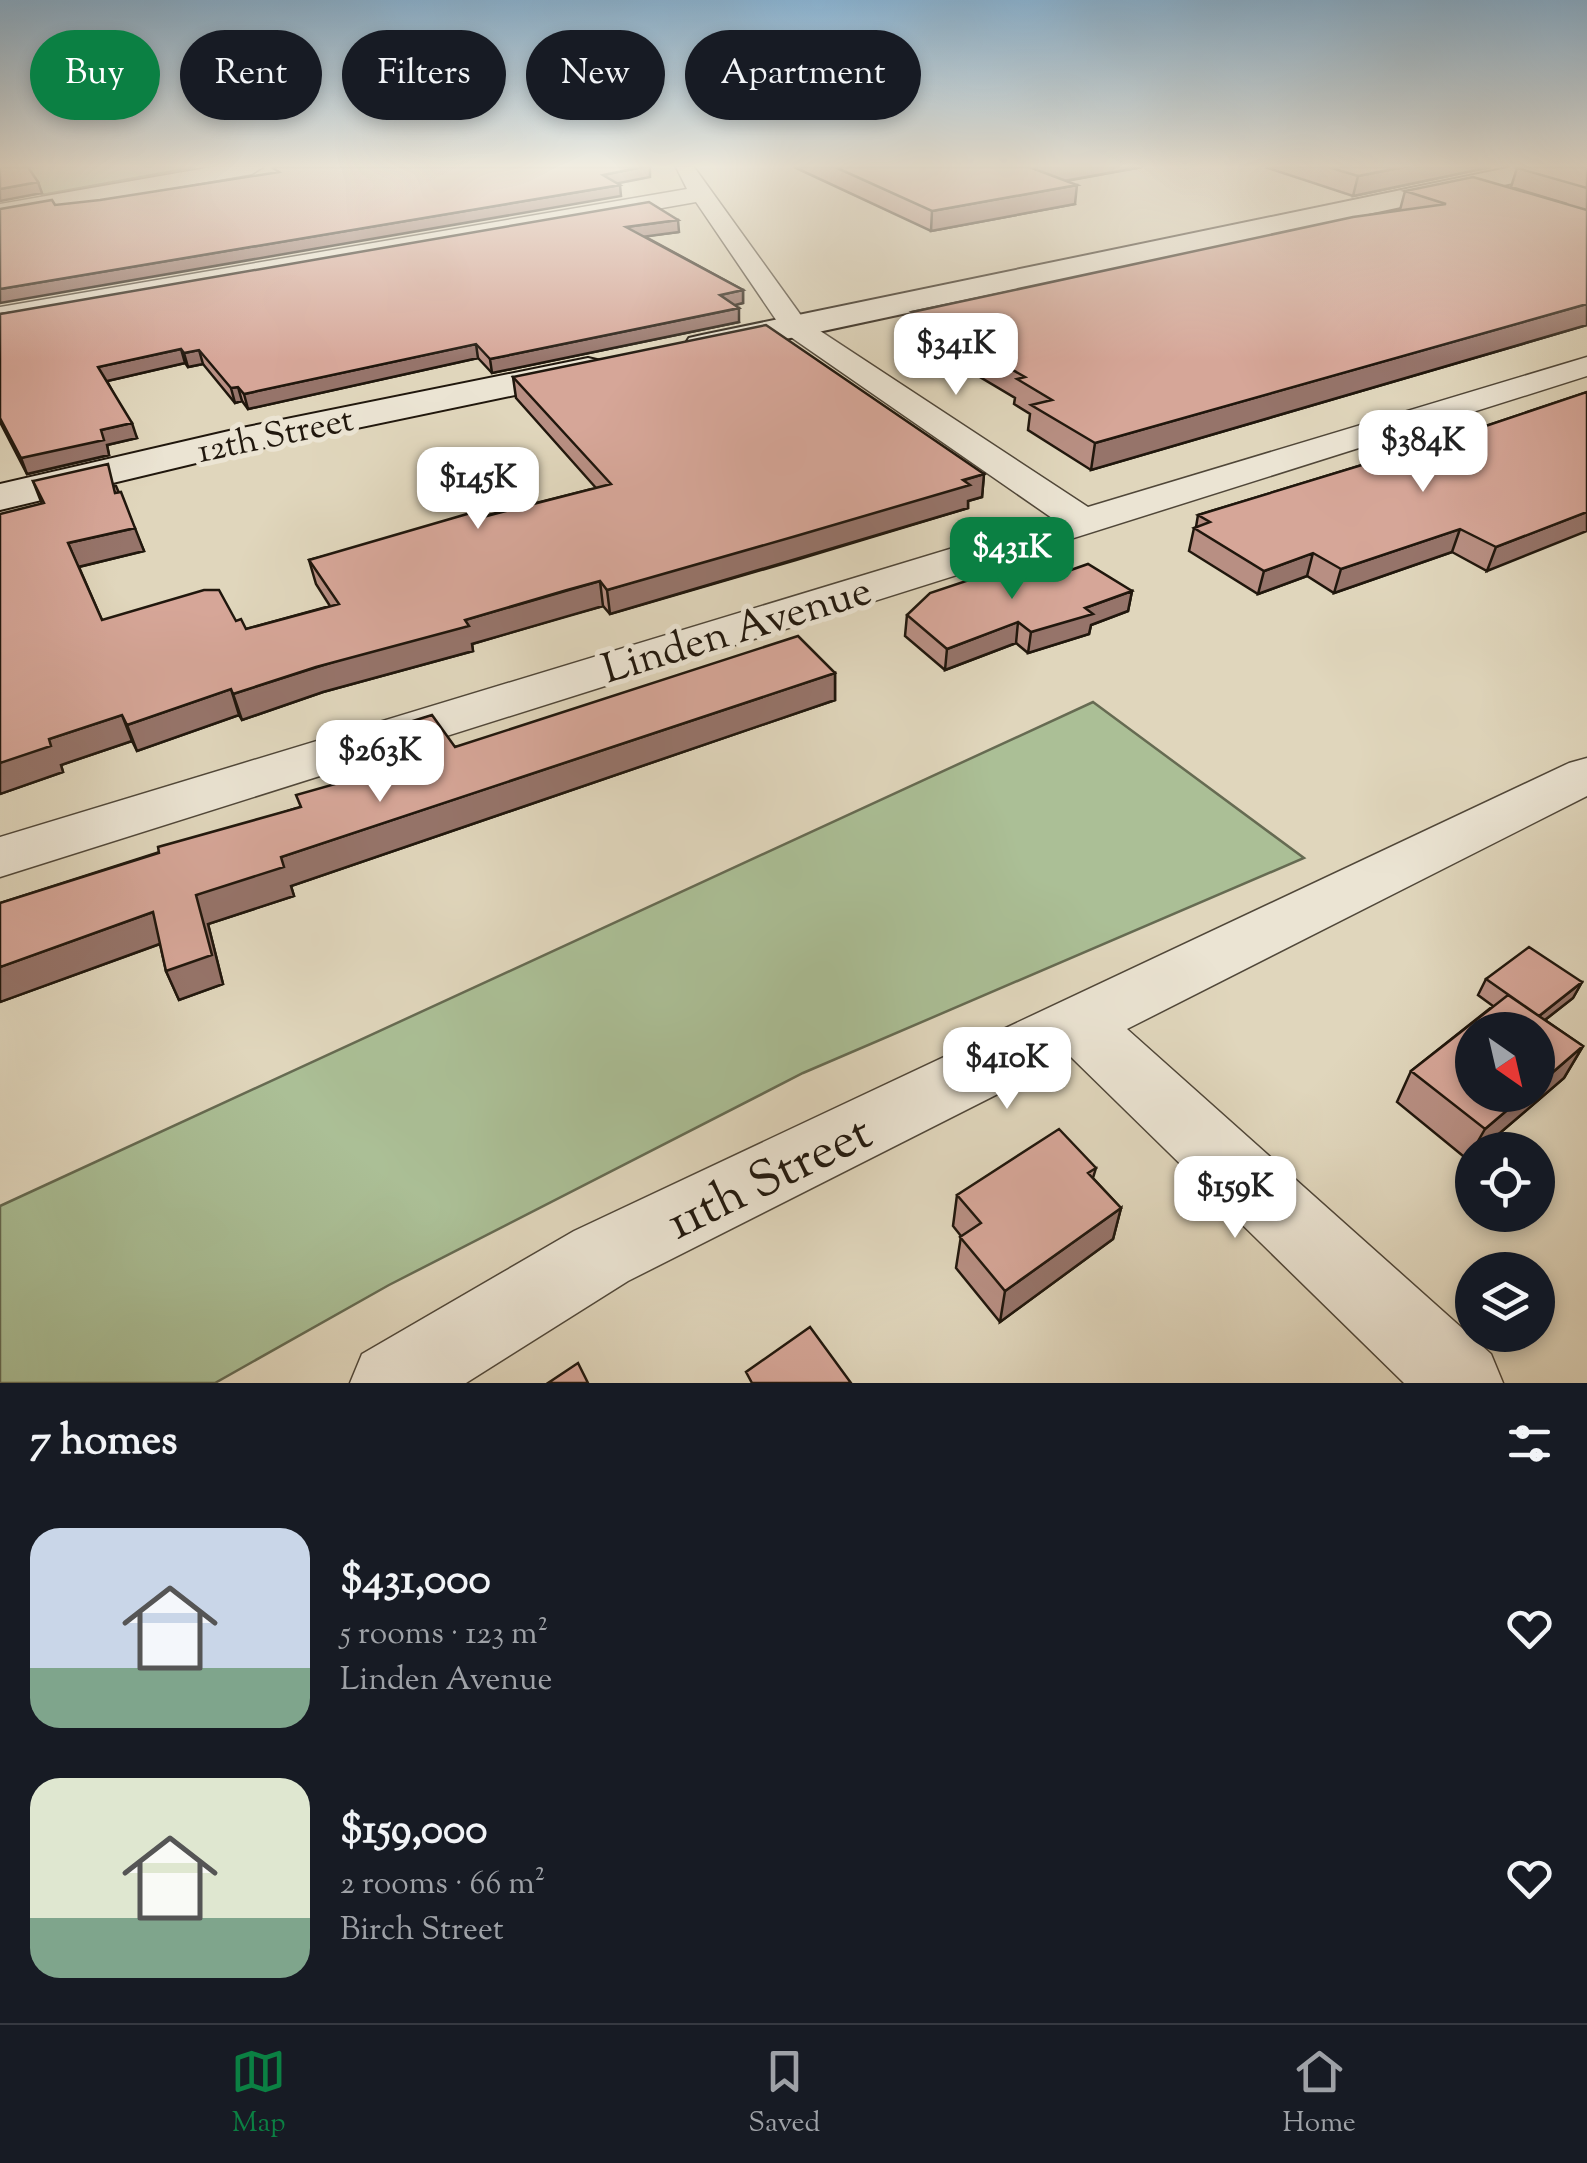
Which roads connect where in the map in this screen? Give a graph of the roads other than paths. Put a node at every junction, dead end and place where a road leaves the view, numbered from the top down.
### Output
1 (485, 232) edge
2 (728, 232) edge
3 (1249, 232) edge
4 (0, 316) edge
5 (796, 326) junction
6 (662, 354) edge
7 (624, 362) edge
8 (1587, 366) edge
9 (0, 496) edge
10 (1082, 520) junction
11 (1587, 776) edge
12 (0, 857) edge
13 (1078, 1024) junction
14 (391, 1383) edge
15 (1462, 1383) edge

1 - 4 street
2 - 5 street
3 - 5 street
5 - 6 street
5 - 10 street
7 - 9 street, 12th Street
8 - 10 street, Linden Avenue
10 - 12 street, Linden Avenue
11 - 13 street, 11th Street
13 - 14 street, 11th Street
13 - 15 street

